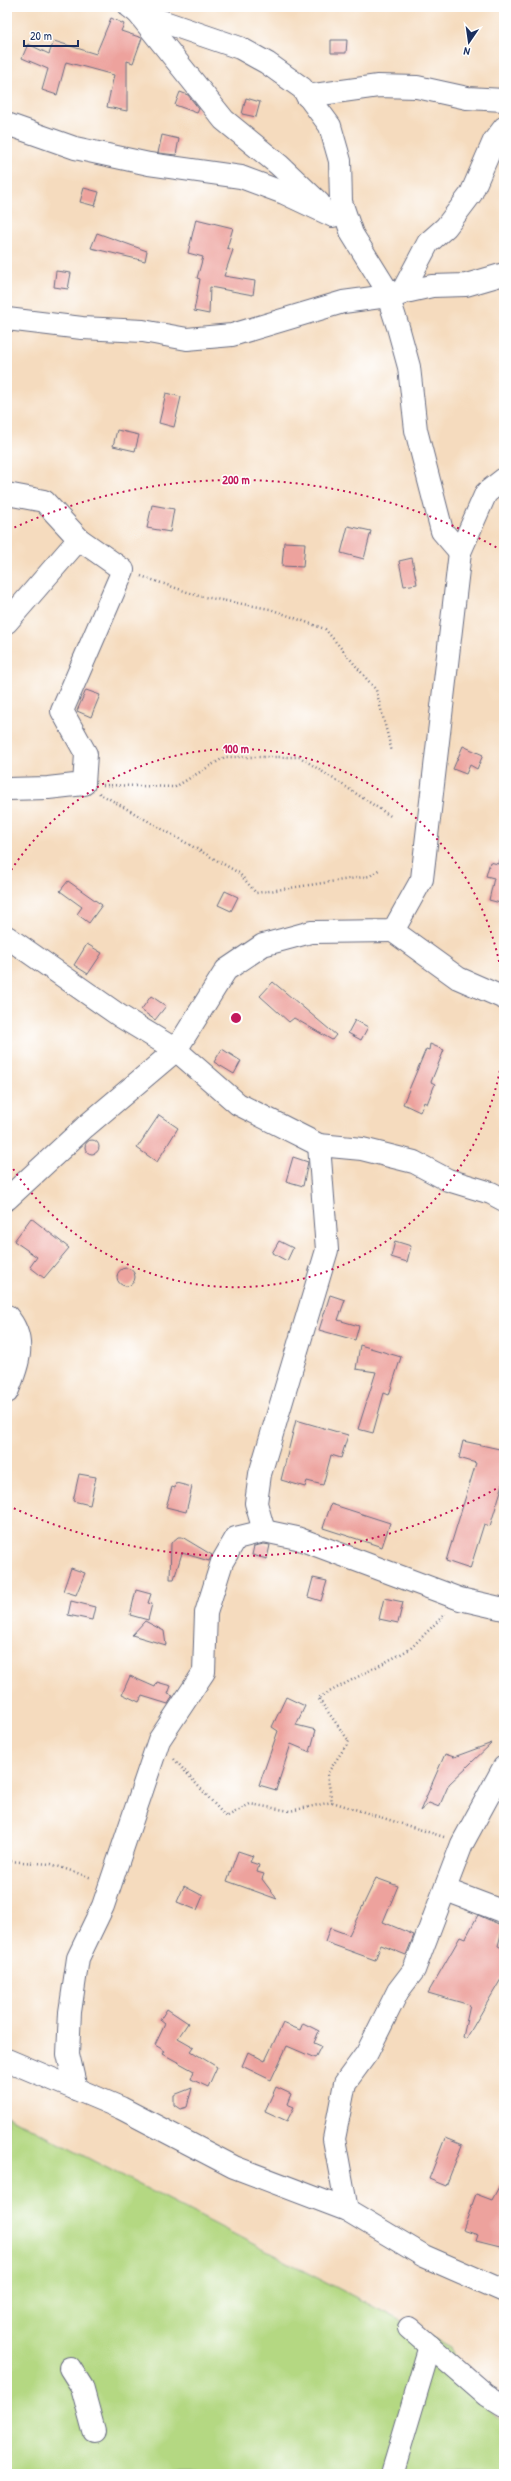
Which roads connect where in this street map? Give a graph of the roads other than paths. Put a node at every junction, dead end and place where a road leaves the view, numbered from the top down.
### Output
1 (134, 10) edge
2 (307, 96) junction
3 (504, 100) edge
4 (7, 124) edge
5 (504, 128) edge
6 (333, 216) junction
7 (352, 234) junction
8 (504, 274) edge
9 (394, 295) junction
10 (7, 319) edge
11 (504, 478) edge
12 (7, 494) edge
13 (79, 539) junction
14 (460, 552) junction
15 (7, 622) edge
16 (7, 789) edge
17 (393, 931) junction
18 (7, 937) edge
19 (504, 998) edge
20 (176, 1050) junction
21 (319, 1145) junction
22 (7, 1199) edge
23 (504, 1200) edge
24 (7, 1316) edge
25 (7, 1392) edge
26 (264, 1531) junction
27 (504, 1609) edge
28 (504, 1767) edge
29 (446, 1890) junction
30 (504, 1912) edge
31 (7, 2060) edge
32 (76, 2089) junction
33 (347, 2210) junction
34 (504, 2292) edge
35 (409, 2328) dead end
36 (430, 2346) junction
37 (70, 2368) dead end
38 (504, 2406) edge
39 (94, 2431) dead end
40 (392, 2474) edge

1 - 2 street
1 - 6 street
2 - 3 street
2 - 7 street
4 - 6 street
5 - 9 street
6 - 7 street
7 - 9 street
8 - 9 street
9 - 10 street
9 - 14 street
11 - 14 street
12 - 13 street
13 - 15 street
13 - 16 street
14 - 17 street
17 - 19 street
17 - 20 street
18 - 20 street
20 - 21 street
20 - 22 street
21 - 23 street
21 - 26 street
24 - 25 street
26 - 27 street
26 - 32 street
28 - 29 street
29 - 30 street
29 - 33 street
31 - 32 street
32 - 33 street
33 - 34 street
35 - 36 street
36 - 38 street
36 - 40 street
37 - 39 street

